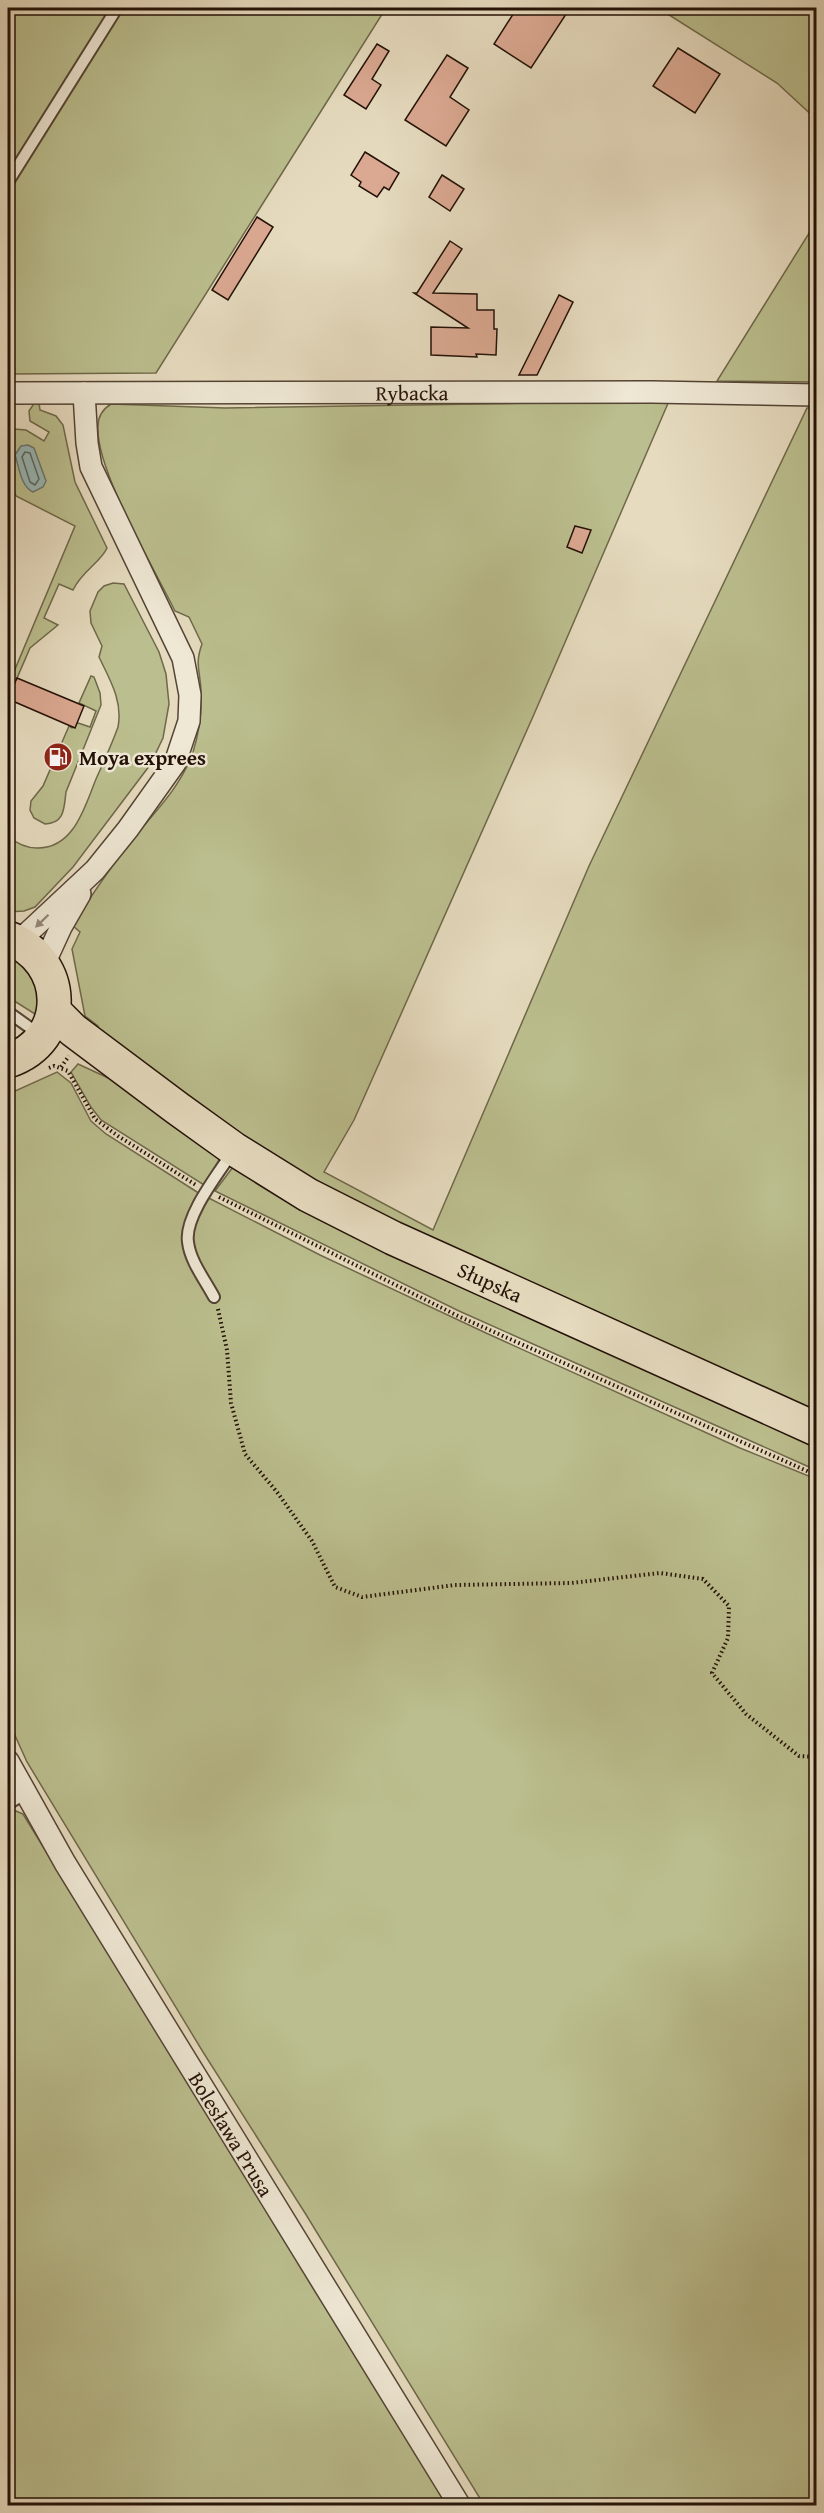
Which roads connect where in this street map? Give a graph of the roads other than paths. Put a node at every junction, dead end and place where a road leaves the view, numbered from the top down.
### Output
1 (117, 8) edge
2 (8, 182) edge
3 (8, 393) edge
4 (84, 393) junction
5 (816, 395) edge
6 (95, 870) junction
7 (13, 940) edge
8 (44, 964) junction
9 (54, 1011) junction
10 (8, 1012) edge
11 (42, 1055) junction
12 (8, 1061) edge
13 (177, 1108) junction
14 (234, 1149) junction
15 (214, 1297) road end
16 (816, 1429) edge
17 (8, 1761) edge
18 (16, 1799) edge
19 (460, 2505) edge

1 - 2 lane
3 - 4 street, Rybacka
4 - 5 street, Rybacka
4 - 6 street
6 -> 7 street
6 - 8 street
7 - 8 main road
8 - 9 main road
9 - 11 main road
9 - 13 main road, Słupska
10 - 11 lane
11 - 12 main road
11 - 13 main road, Słupska
13 - 14 main road, Słupska
14 - 15 lane
14 - 16 main road, Słupska
17 - 18 street, Bolesława Prusa
18 - 19 street, Bolesława Prusa

